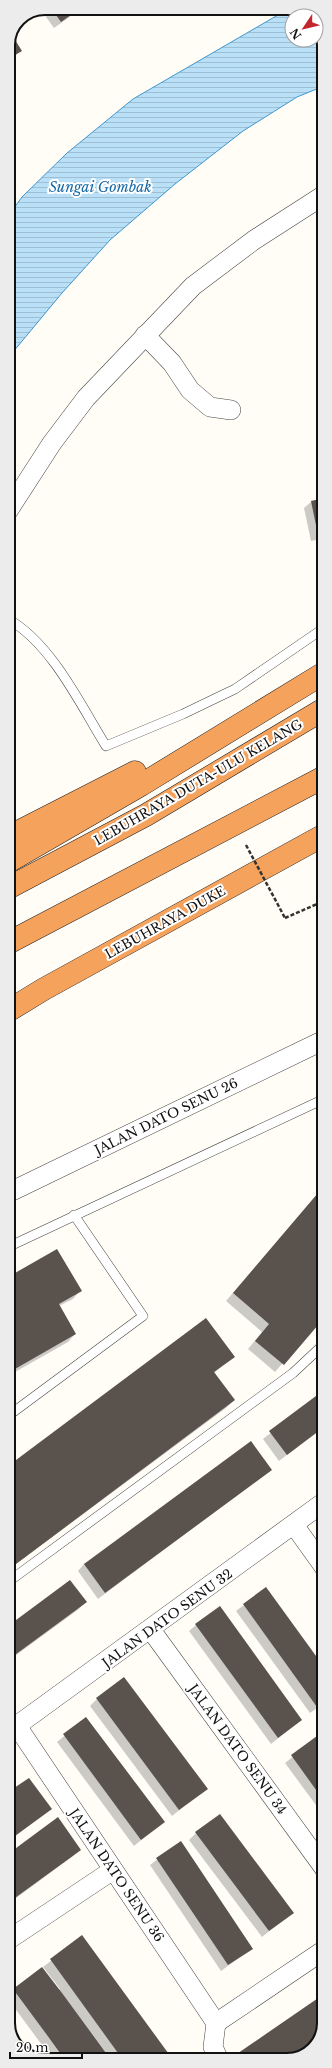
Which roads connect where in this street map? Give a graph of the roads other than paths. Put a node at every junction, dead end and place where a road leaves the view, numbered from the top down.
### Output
1 (317, 200) edge
2 (145, 335) junction
3 (231, 410) dead end
4 (15, 500) edge
5 (15, 623) edge
6 (317, 633) edge
7 (317, 665) edge
8 (317, 677) edge
9 (317, 713) edge
10 (317, 781) edge
11 (15, 833) edge
12 (317, 839) edge
13 (15, 858) edge
14 (15, 884) edge
15 (15, 939) edge
16 (15, 1007) edge
17 (317, 1043) edge
18 (317, 1102) edge
19 (15, 1190) edge
20 (74, 1215) junction
21 (15, 1244) edge
22 (317, 1350) edge
23 (15, 1411) edge
24 (317, 1507) edge
25 (294, 1525) junction
26 (317, 1557) edge
27 (15, 1577) edge
28 (151, 1630) junction
29 (15, 1728) edge
30 (15, 1732) edge
31 (317, 1858) edge
32 (113, 1870) junction
33 (15, 1935) edge
34 (317, 1955) edge
35 (216, 2023) junction
36 (216, 2053) edge

1 - 2 street
2 - 3 street
2 - 4 street
5 - 6 lane
7 - 11 highway
8 - 13 highway
9 - 14 highway, LEBUHRAYA DUTA-ULU KELANG
10 - 15 highway
12 - 16 highway, LEBUHRAYA DUKE
17 - 19 street, JALAN DATO SENU 26
18 - 20 lane
20 - 21 lane
20 - 23 lane
22 - 27 lane
24 - 25 street, JALAN DATO SENU 32
25 - 26 street
25 - 28 street, JALAN DATO SENU 32
28 - 29 street, JALAN DATO SENU 32
28 - 31 street, JALAN DATO SENU 34
30 - 32 street, JALAN DATO SENU 36
32 - 33 street
32 - 35 street, JALAN DATO SENU 36
34 - 35 street
35 - 36 street

